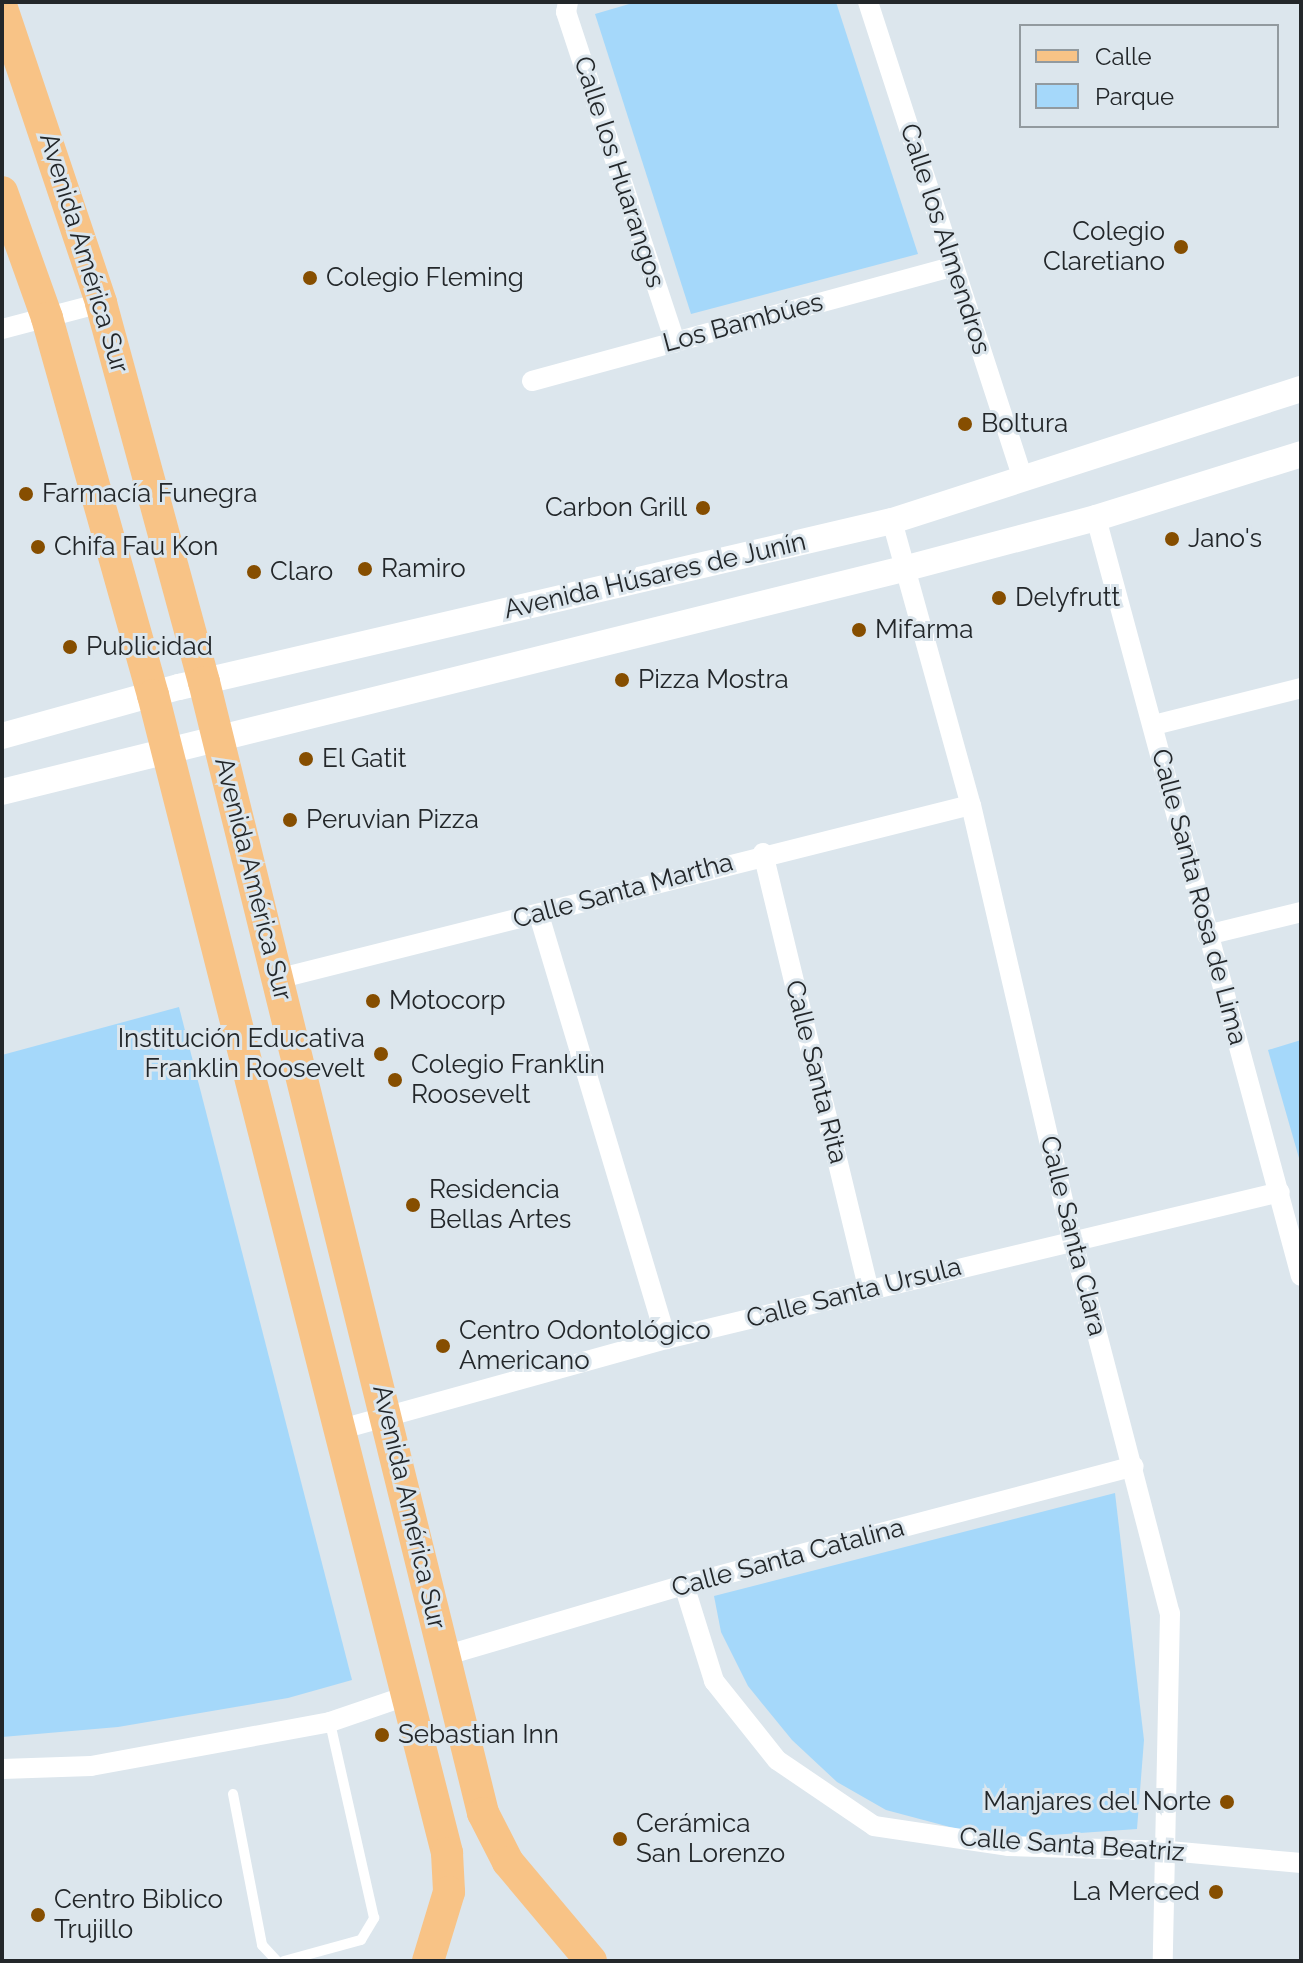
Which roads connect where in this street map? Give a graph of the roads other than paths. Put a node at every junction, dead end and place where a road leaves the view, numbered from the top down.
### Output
1 (568, 2) edge
2 (868, 2) edge
3 (2, 8) edge
4 (2, 192) edge
5 (954, 266) junction
6 (101, 303) junction
7 (47, 318) junction
8 (2, 329) edge
9 (675, 342) junction
10 (532, 381) dead end
11 (1301, 389) edge
12 (1301, 454) edge
13 (1022, 477) junction
14 (1096, 518) junction
15 (892, 521) junction
16 (907, 568) junction
17 (204, 682) junction
18 (1301, 688) edge
19 (153, 695) junction
20 (1154, 725) junction
21 (2, 736) edge
22 (218, 737) junction
23 (167, 750) junction
24 (2, 792) edge
25 (971, 805) junction
26 (763, 853) junction
27 (1301, 912) edge
28 (539, 915) junction
29 (1207, 935) junction
30 (277, 979) junction
31 (1280, 1192) junction
32 (1072, 1238) junction
33 (1301, 1276) edge
34 (869, 1290) junction
35 (666, 1339) junction
36 (389, 1417) junction
37 (338, 1430) junction
38 (1133, 1466) junction
39 (684, 1585) junction
40 (444, 1656) junction
41 (409, 1695) junction
42 (330, 1722) junction
43 (2, 1769) edge
44 (233, 1794) dead end
45 (1169, 1851) junction
46 (1301, 1863) edge
47 (277, 1961) edge
48 (284, 1961) edge
49 (428, 1961) edge
50 (591, 1961) edge
51 (1163, 1961) edge

1 - 9 street, Calle los Huarangos
2 - 5 street, Calle los Almendros
3 - 6 main road, Avenida América Sur
4 - 7 main road, Avenida América Sur
5 - 9 street, Los Bambúes
5 - 13 street, Calle los Almendros
6 - 7 street
6 - 17 main road, Avenida América Sur
7 - 8 street
7 - 19 main road, Avenida América Sur
9 - 10 street, Los Bambúes
11 - 13 street, Avenida Húsares de Junín
12 - 14 street, Avenida Húsares de Junín
13 - 15 street, Avenida Húsares de Junín
14 - 16 street, Avenida Húsares de Junín
14 - 20 street, Calle Santa Rosa de Lima
15 - 16 street, Calle Santa Clara
15 - 17 street, Avenida Húsares de Junín
16 - 22 street, Avenida Húsares de Junín
16 - 25 street, Calle Santa Clara
17 - 19 street, Avenida Húsares de Junín
17 - 22 main road, Avenida América Sur
18 - 20 street
19 - 21 street, Avenida Húsares de Junín
19 - 23 main road, Avenida América Sur
20 - 29 street, Calle Santa Rosa de Lima
22 - 23 street, Avenida Húsares de Junín
22 - 30 main road, Avenida América Sur
23 - 24 street, Avenida Húsares de Junín
23 - 37 main road, Avenida América Sur
25 - 26 street, Calle Santa Martha
25 - 32 street, Calle Santa Clara
26 - 28 street, Calle Santa Martha
26 - 34 street, Calle Santa Rita
27 - 29 street
28 - 30 street, Calle Santa Martha
28 - 35 street
29 - 31 street, Calle Santa Rosa de Lima
30 - 36 main road, Avenida América Sur
31 - 32 street, Calle Santa Ursula
31 - 33 street, Calle Santa Rosa de Lima
32 - 34 street, Calle Santa Ursula
32 - 38 street, Calle Santa Clara
34 - 35 street, Calle Santa Ursula
35 - 36 street, Calle Santa Ursula
36 - 37 street, Calle Santa Ursula
36 - 40 main road, Avenida América Sur
37 - 41 main road, Avenida América Sur
38 - 39 street, Calle Santa Catalina
38 - 45 street, Calle Santa Clara
39 - 40 street, Calle Santa Catalina
39 - 45 street, Calle Santa Beatriz
40 - 50 main road, Avenida América Sur
41 - 42 street
41 - 49 main road, Avenida América Sur
42 - 43 street
42 - 48 lane
44 - 47 lane
45 - 46 street, Calle Santa Beatriz
45 - 51 street, Calle Santa Clara

